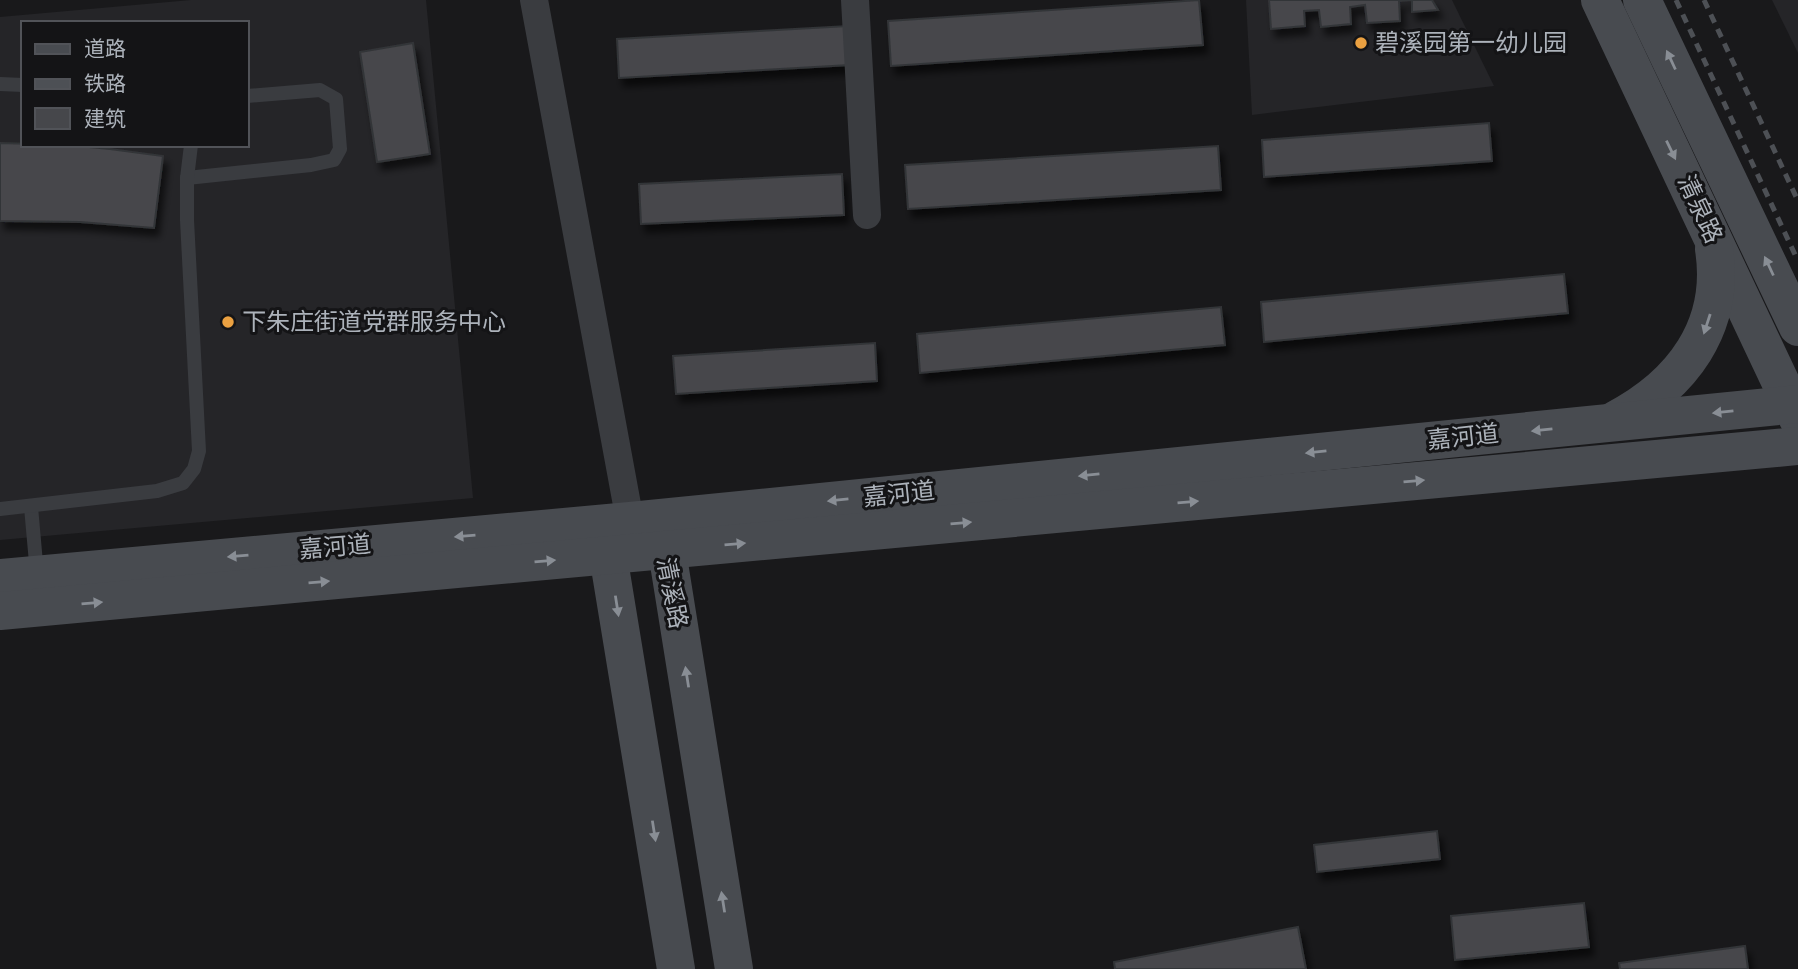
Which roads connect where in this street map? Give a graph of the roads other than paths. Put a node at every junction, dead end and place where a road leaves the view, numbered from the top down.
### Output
1 (534, 0) edge
2 (855, 0) edge
3 (1600, 0) edge
4 (1642, 0) edge
5 (0, 84) edge
6 (21, 85) edge
7 (248, 96) edge
8 (191, 147) edge
9 (187, 177) junction
10 (867, 215) dead end
11 (1711, 233) junction
12 (1798, 327) edge
13 (1796, 409) edge
14 (1610, 423) junction
15 (1798, 446) edge
16 (31, 507) junction
17 (0, 509) edge
18 (630, 521) junction
19 (667, 551) junction
20 (608, 555) junction
21 (0, 578) edge
22 (39, 591) junction
23 (0, 611) edge
24 (677, 969) edge
25 (734, 969) edge

1 - 18 street
2 - 10 street
3 -> 11 street, 清泉路
12 -> 4 street, 清泉路
5 - 6 lane
7 - 9 lane
8 - 9 lane
9 - 16 lane
11 - 13 street, 清泉路
11 -> 14 street
13 -> 14 street, 嘉河道
14 -> 18 street, 嘉河道
19 -> 15 street, 嘉河道
16 - 17 lane
16 - 22 lane
18 - 19 street, 清溪路
18 - 20 street
18 -> 22 street, 嘉河道
19 - 20 street, 嘉河道
25 -> 19 street, 清溪路
22 -> 20 street, 嘉河道
20 -> 24 street
21 - 22 street, 嘉河道
22 - 23 street, 嘉河道

